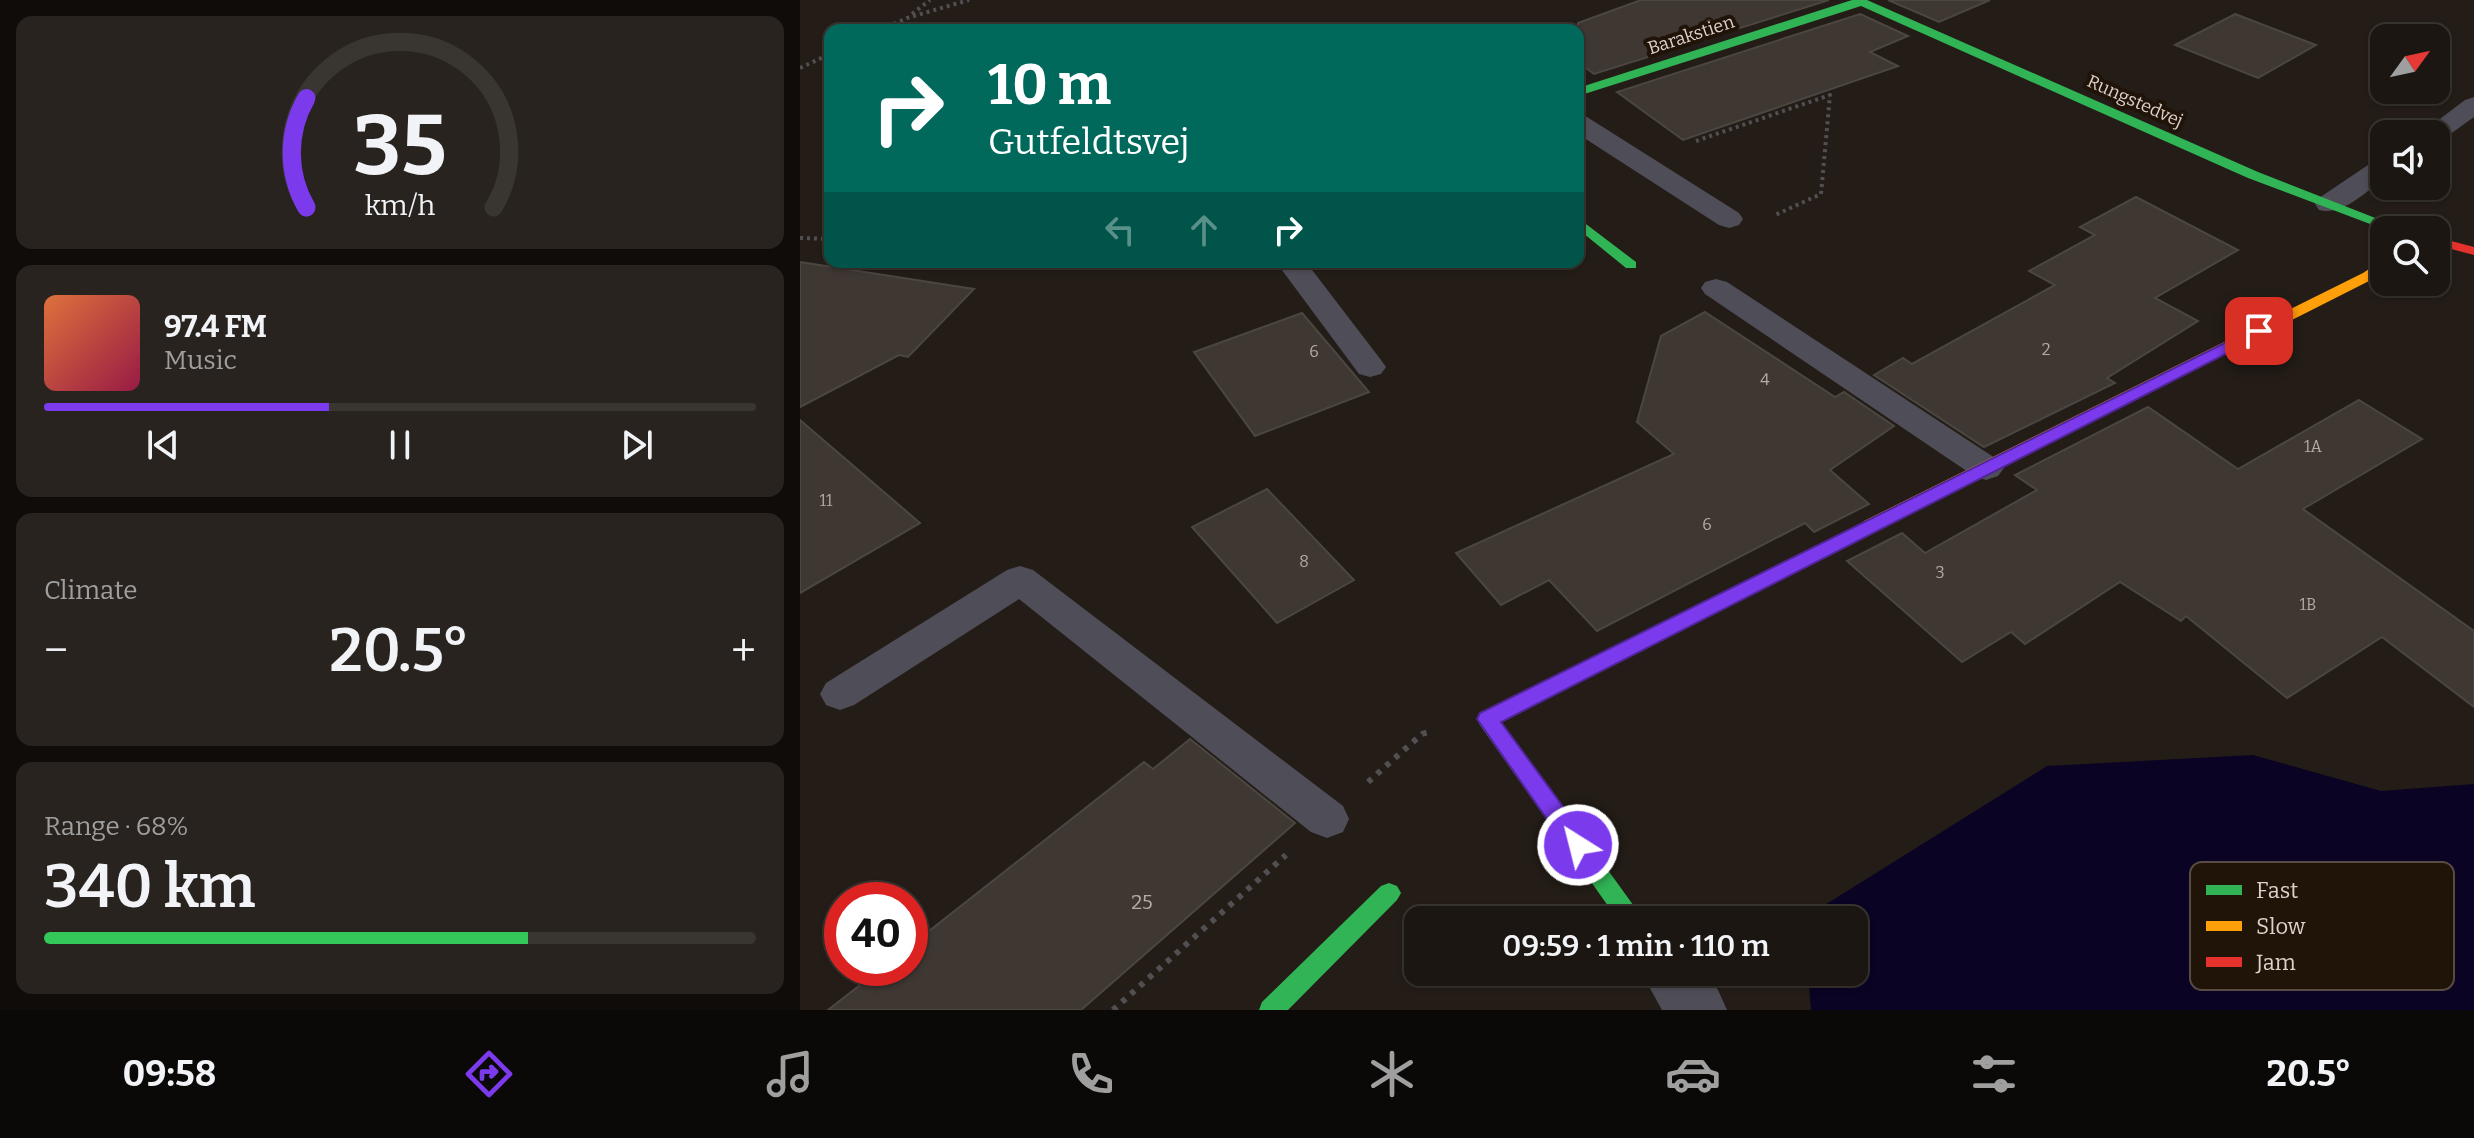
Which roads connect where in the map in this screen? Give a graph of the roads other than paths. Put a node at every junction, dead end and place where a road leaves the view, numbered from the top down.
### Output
1 (1860, 1) edge
2 (1584, 90) edge
3 (2474, 105) edge
4 (2450, 122) edge
5 (1584, 127) edge
6 (2370, 176) edge
7 (2329, 204) junction
8 (1729, 219) road end
9 (2370, 219) edge
10 (1584, 227) edge
11 (2450, 245) edge
12 (2474, 251) edge
13 (1631, 265) dead end
14 (1296, 268) edge
15 (2370, 274) edge
16 (1716, 288) dead end
17 (1370, 367) dead end
18 (1986, 468) junction
19 (840, 694) dead end
20 (1327, 819) dead end
21 (1389, 893) dead end
22 (1622, 906) edge
23 (1680, 986) edge
24 (1271, 1010) edge
25 (1697, 1010) edge

1 - 2 street, Barakstien
1 - 7 street, Rungstedvej
3 - 4 lane
5 - 8 lane
6 - 7 lane
7 - 9 street, Rungstedvej
10 - 13 street
11 - 12 street
14 - 17 lane
15 - 18 street
16 - 18 lane
18 - 22 street
19 - 20 lane
21 - 24 street
23 - 25 street

